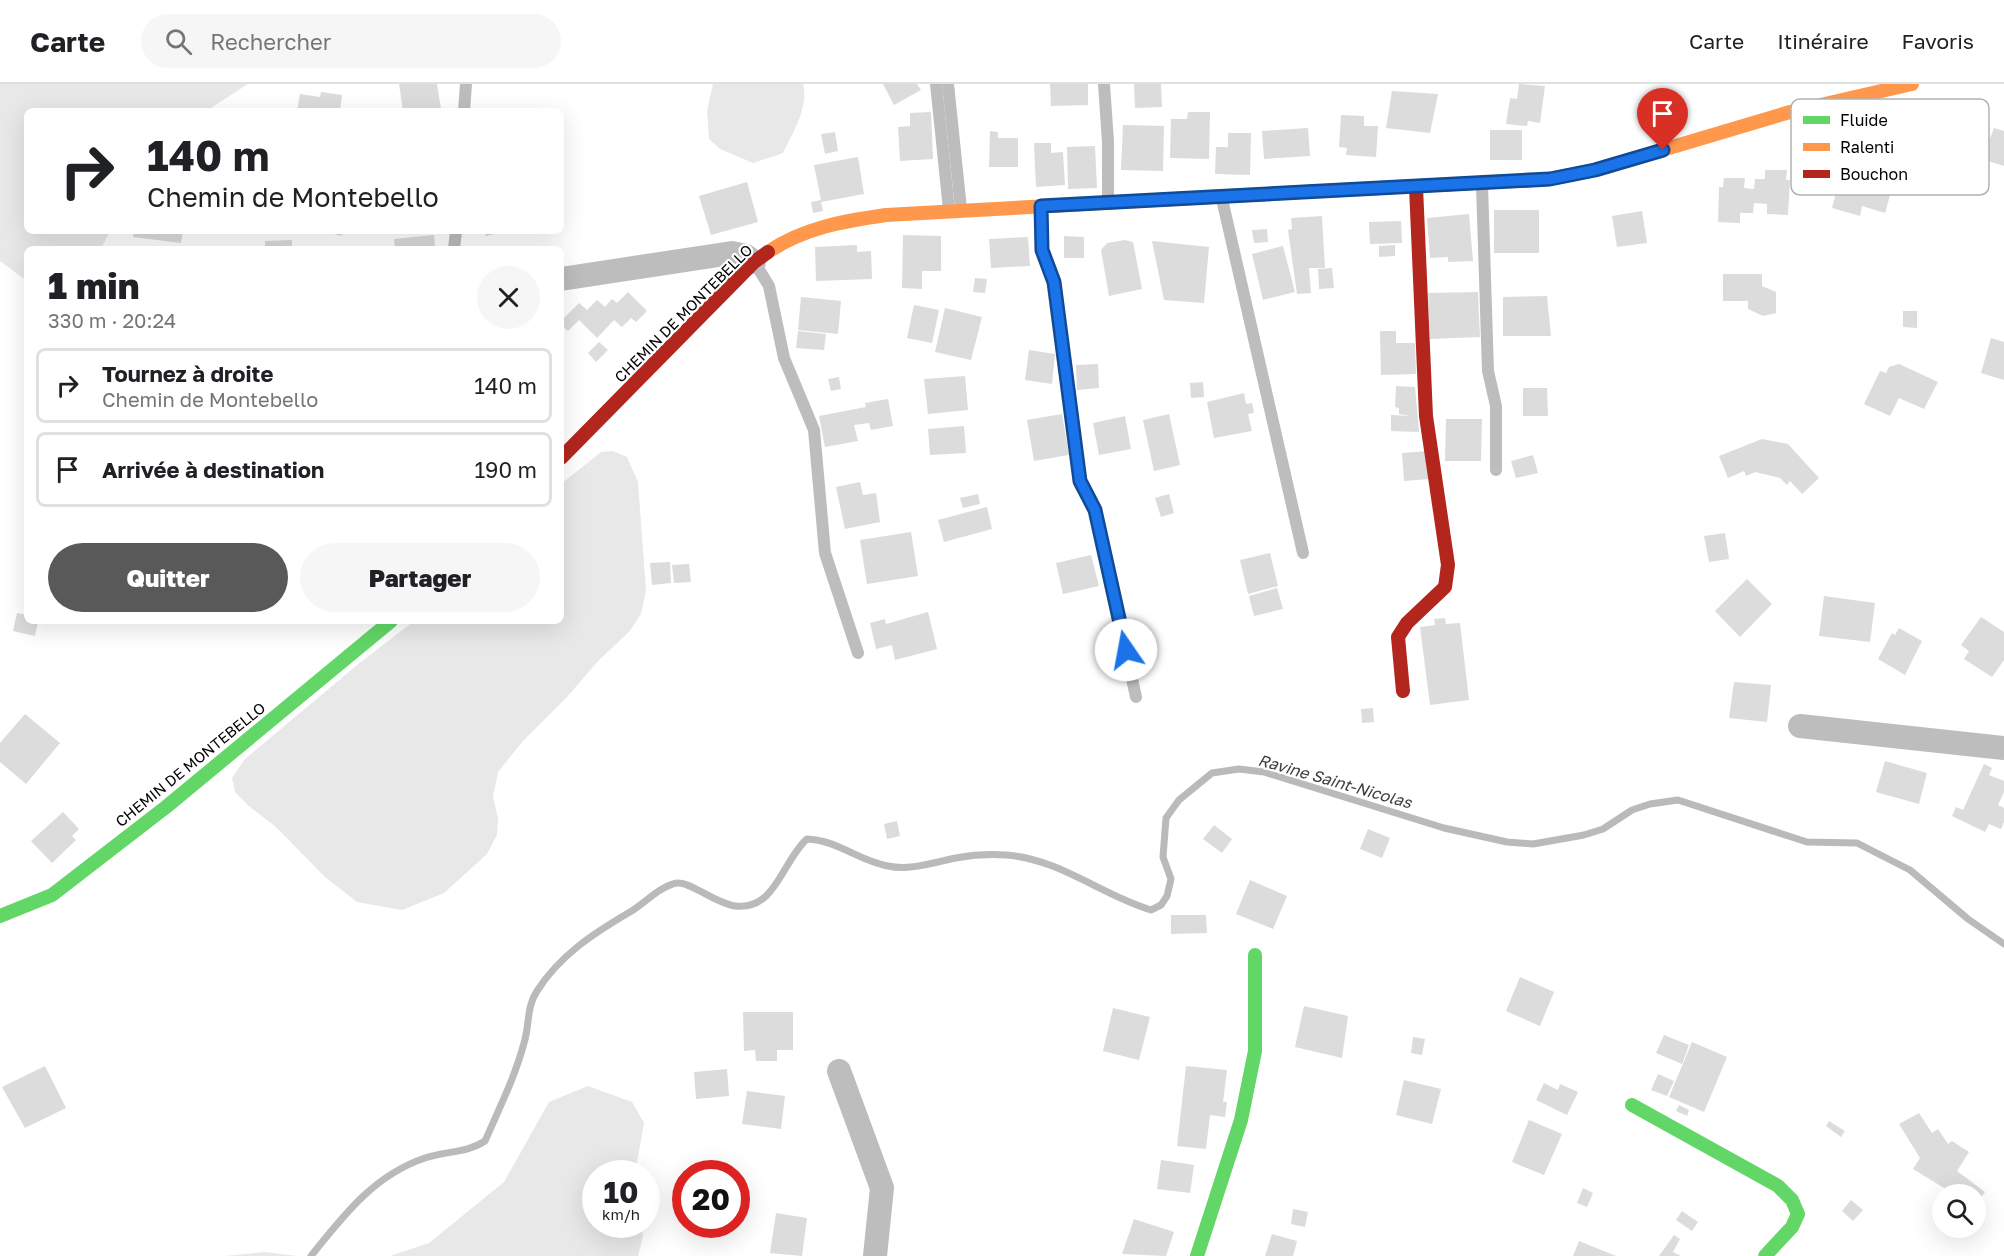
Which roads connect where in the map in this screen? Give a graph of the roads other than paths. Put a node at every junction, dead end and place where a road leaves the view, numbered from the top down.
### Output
1 (466, 84) edge
2 (936, 84) edge
3 (948, 84) edge
4 (1104, 84) edge
5 (1912, 84) edge
6 (1847, 99) edge
7 (464, 108) edge
8 (1791, 112) edge
9 (1482, 184) junction
10 (1416, 187) junction
11 (1221, 195) junction
12 (1108, 202) junction
13 (1041, 206) junction
14 (955, 210) junction
15 (754, 262) junction
16 (564, 279) edge
17 (564, 455) edge
18 (1496, 470) dead end
19 (1303, 553) dead end
20 (387, 624) edge
21 (858, 653) dead end
22 (1403, 691) dead end
23 (1136, 697) dead end
24 (1800, 726) dead end
25 (2004, 748) edge
26 (0, 916) edge
27 (1255, 955) dead end
28 (839, 1071) dead end
29 (1632, 1105) dead end
30 (875, 1256) edge
31 (1197, 1256) edge
32 (1765, 1256) edge

1 - 7 lane
2 - 14 lane
3 - 14 lane
4 - 12 lane
5 - 6 street, CHEMIN DE MONTEBELLO
8 - 9 street, CHEMIN DE MONTEBELLO
9 - 10 street, CHEMIN DE MONTEBELLO
9 - 18 lane
10 - 11 street, CHEMIN DE MONTEBELLO
10 - 22 street
11 - 12 street, CHEMIN DE MONTEBELLO
11 - 19 lane
12 - 13 street, CHEMIN DE MONTEBELLO
13 - 14 street, CHEMIN DE MONTEBELLO
13 - 23 lane
14 - 15 street, CHEMIN DE MONTEBELLO
15 - 16 street
15 - 17 street, CHEMIN DE MONTEBELLO
15 - 21 lane
20 - 26 street, CHEMIN DE MONTEBELLO
24 - 25 street
27 - 31 street
28 - 30 street
29 - 32 street

